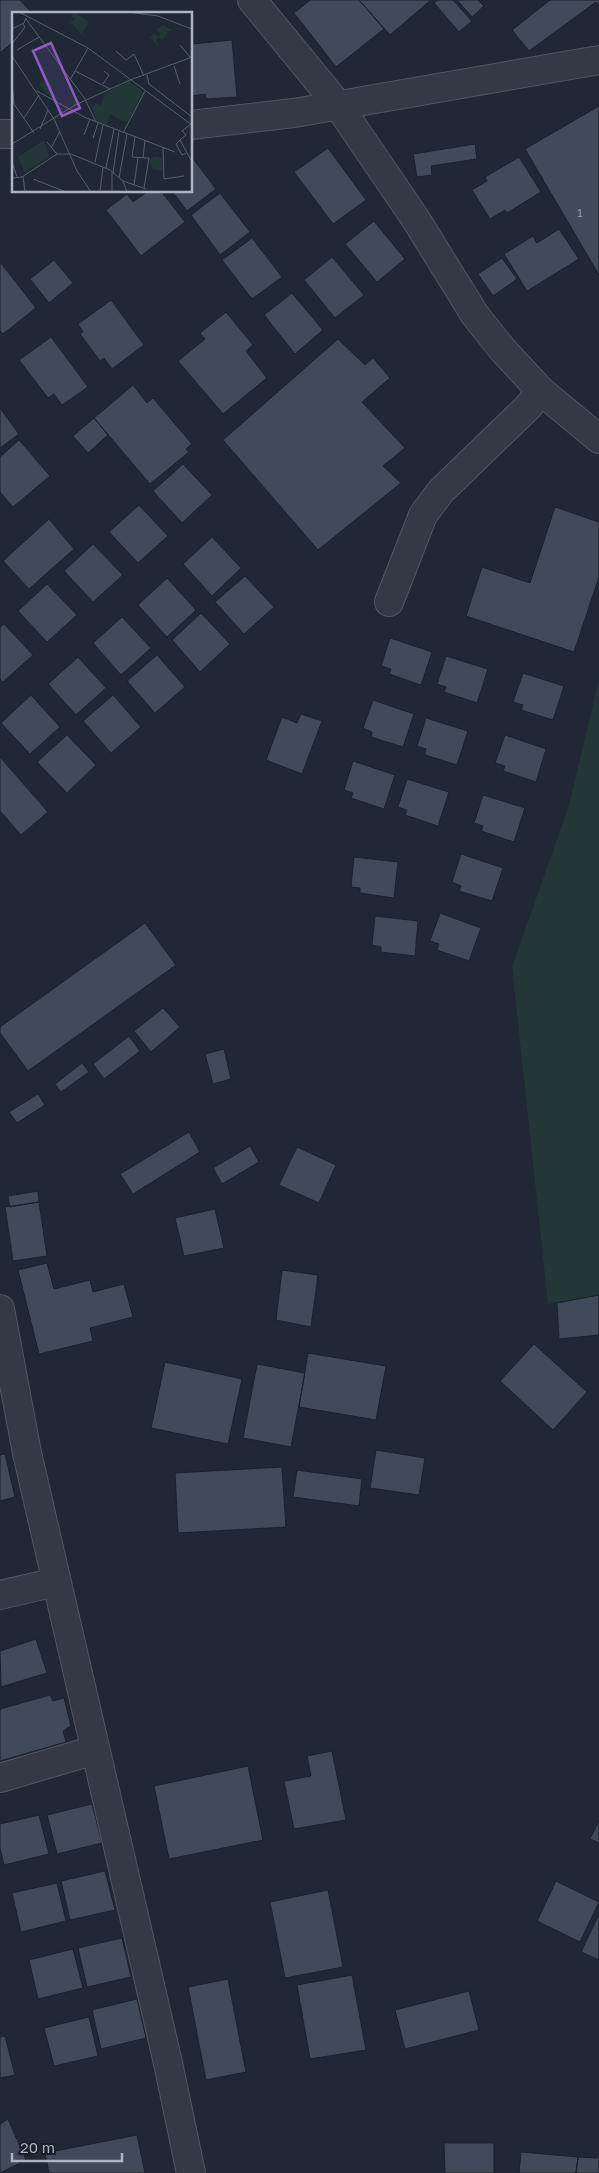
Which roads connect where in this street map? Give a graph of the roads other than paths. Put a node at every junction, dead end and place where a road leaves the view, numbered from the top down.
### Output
1 (252, 0) edge
2 (599, 60) edge
3 (338, 105) junction
4 (192, 125) edge
5 (541, 391) junction
6 (599, 439) edge
7 (388, 602) dead end
8 (0, 1309) edge
9 (56, 1582) junction
10 (0, 1595) edge
11 (96, 1750) junction
12 (0, 1778) edge
13 (191, 2173) edge

1 - 3 street
2 - 3 street
3 - 4 street
3 - 5 street
5 - 6 street
5 - 7 street
8 - 9 street
9 - 10 street
9 - 11 street
11 - 12 street
11 - 13 street

